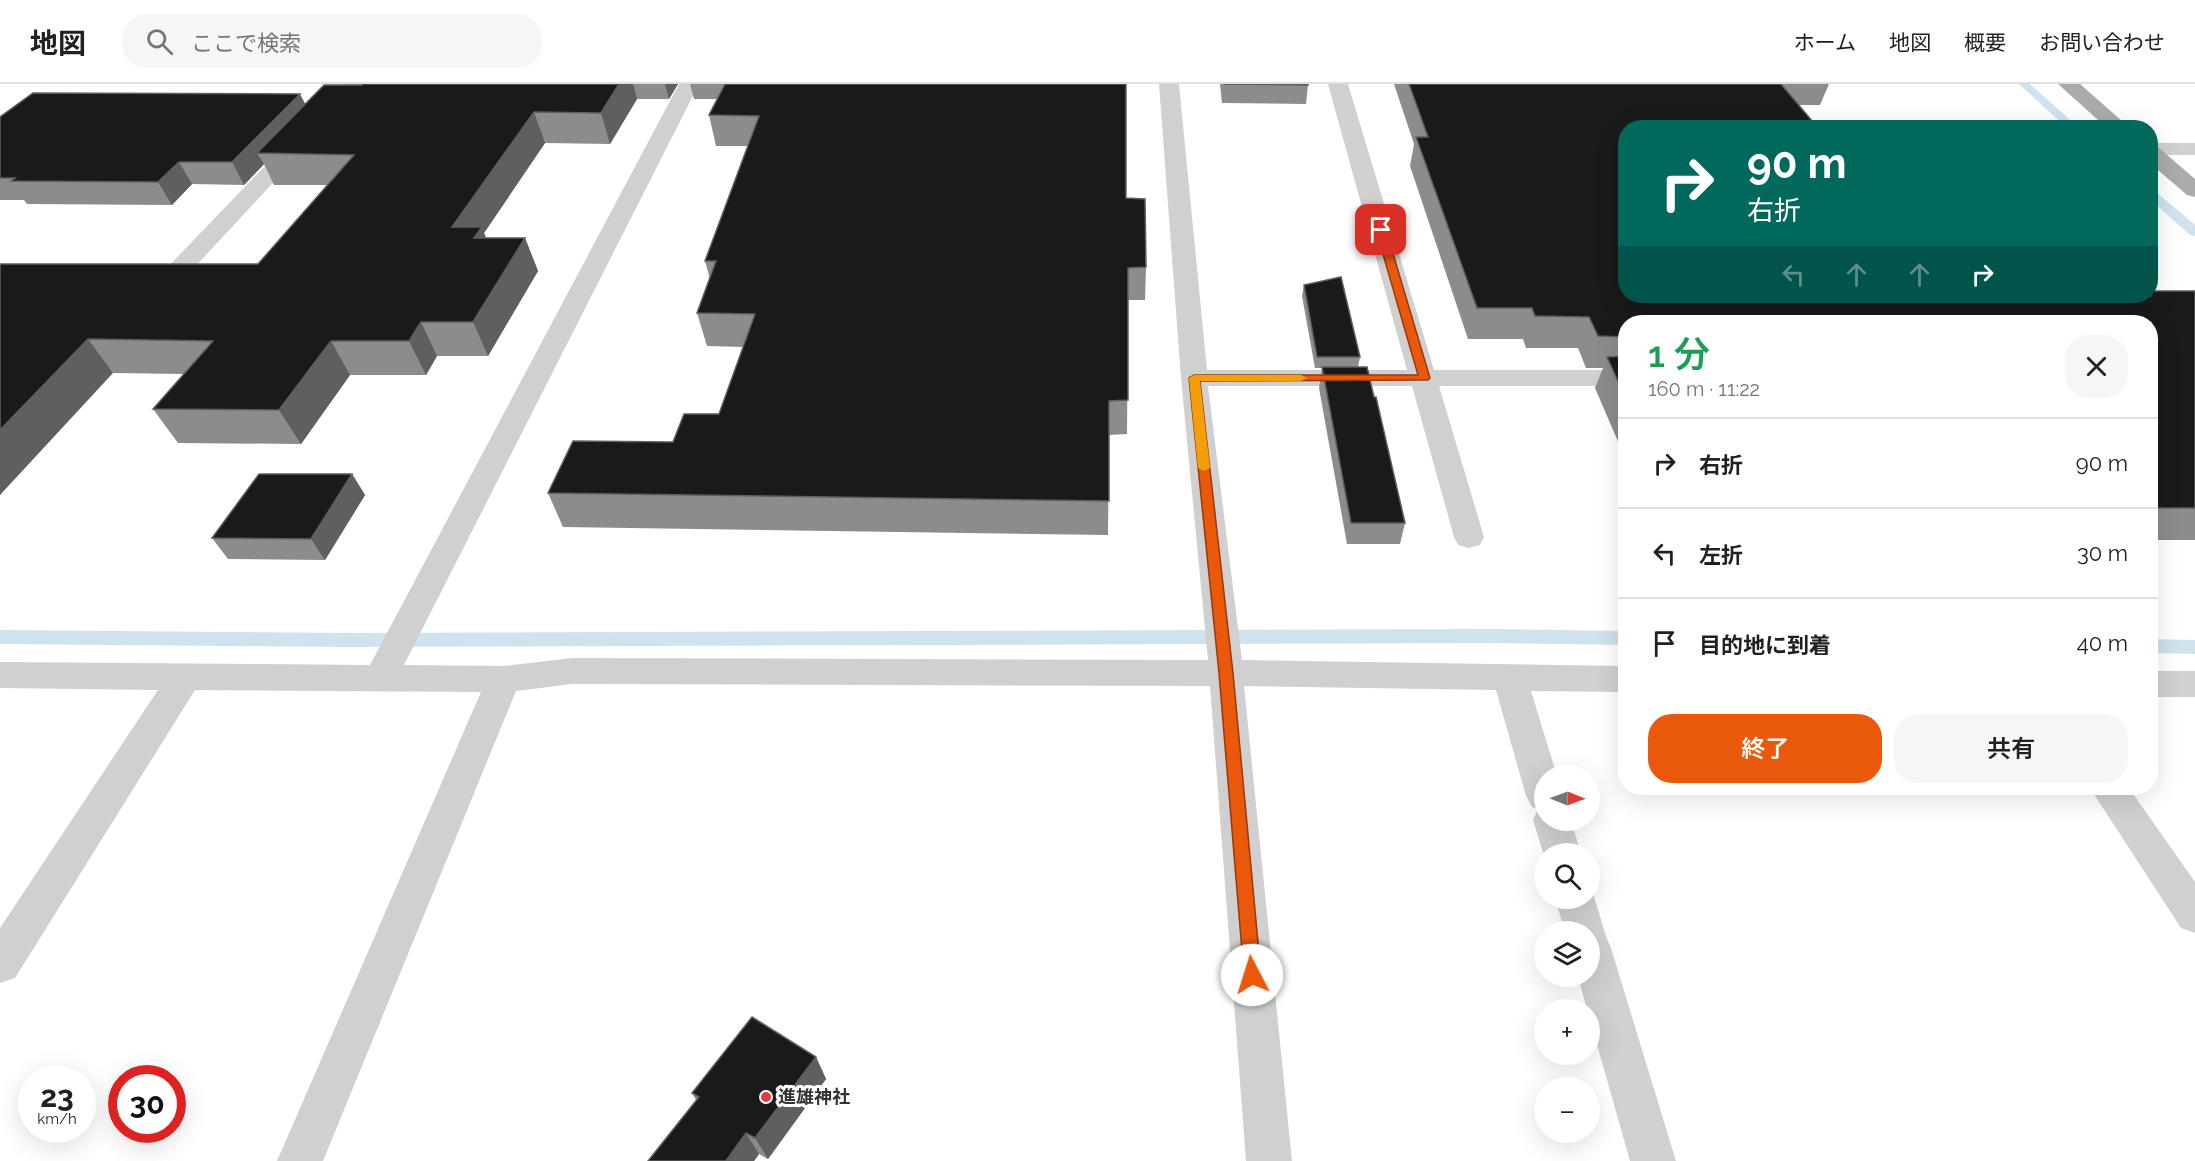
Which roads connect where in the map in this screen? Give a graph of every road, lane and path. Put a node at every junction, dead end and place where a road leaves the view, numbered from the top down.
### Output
1 (355, 84) edge
2 (689, 84) edge
3 (1169, 84) edge
4 (1338, 84) edge
5 (2068, 84) edge
6 (2111, 120) edge
7 (2195, 149) edge
8 (2158, 151) edge
9 (2158, 157) edge
10 (2195, 190) edge
11 (170, 279) edge
12 (1194, 378) junction
13 (1424, 378) junction
14 (1618, 378) edge
15 (1469, 537) dead end
16 (1226, 673) junction
17 (0, 675) edge
18 (185, 677) junction
19 (380, 678) junction
20 (1510, 678) junction
21 (504, 679) junction
22 (1618, 679) edge
23 (2158, 684) edge
24 (2195, 684) edge
25 (1536, 765) edge
26 (2114, 795) edge
27 (2195, 915) edge
28 (0, 964) edge
29 (1600, 982) edge
30 (300, 1161) edge
31 (1269, 1161) edge
32 (1653, 1161) edge

1 - 11 street
2 - 19 street
3 - 12 street
4 - 13 street
5 - 6 main road
7 - 8 street
9 - 10 main road
12 - 13 street
12 - 16 street
13 - 14 street
13 - 15 street
16 - 20 street
16 - 21 street
16 - 31 street
17 - 18 street
18 - 19 street
18 - 28 street
19 - 21 street
20 - 22 street
20 - 25 street
21 - 30 street
23 - 24 street
26 - 27 street
29 - 32 street

